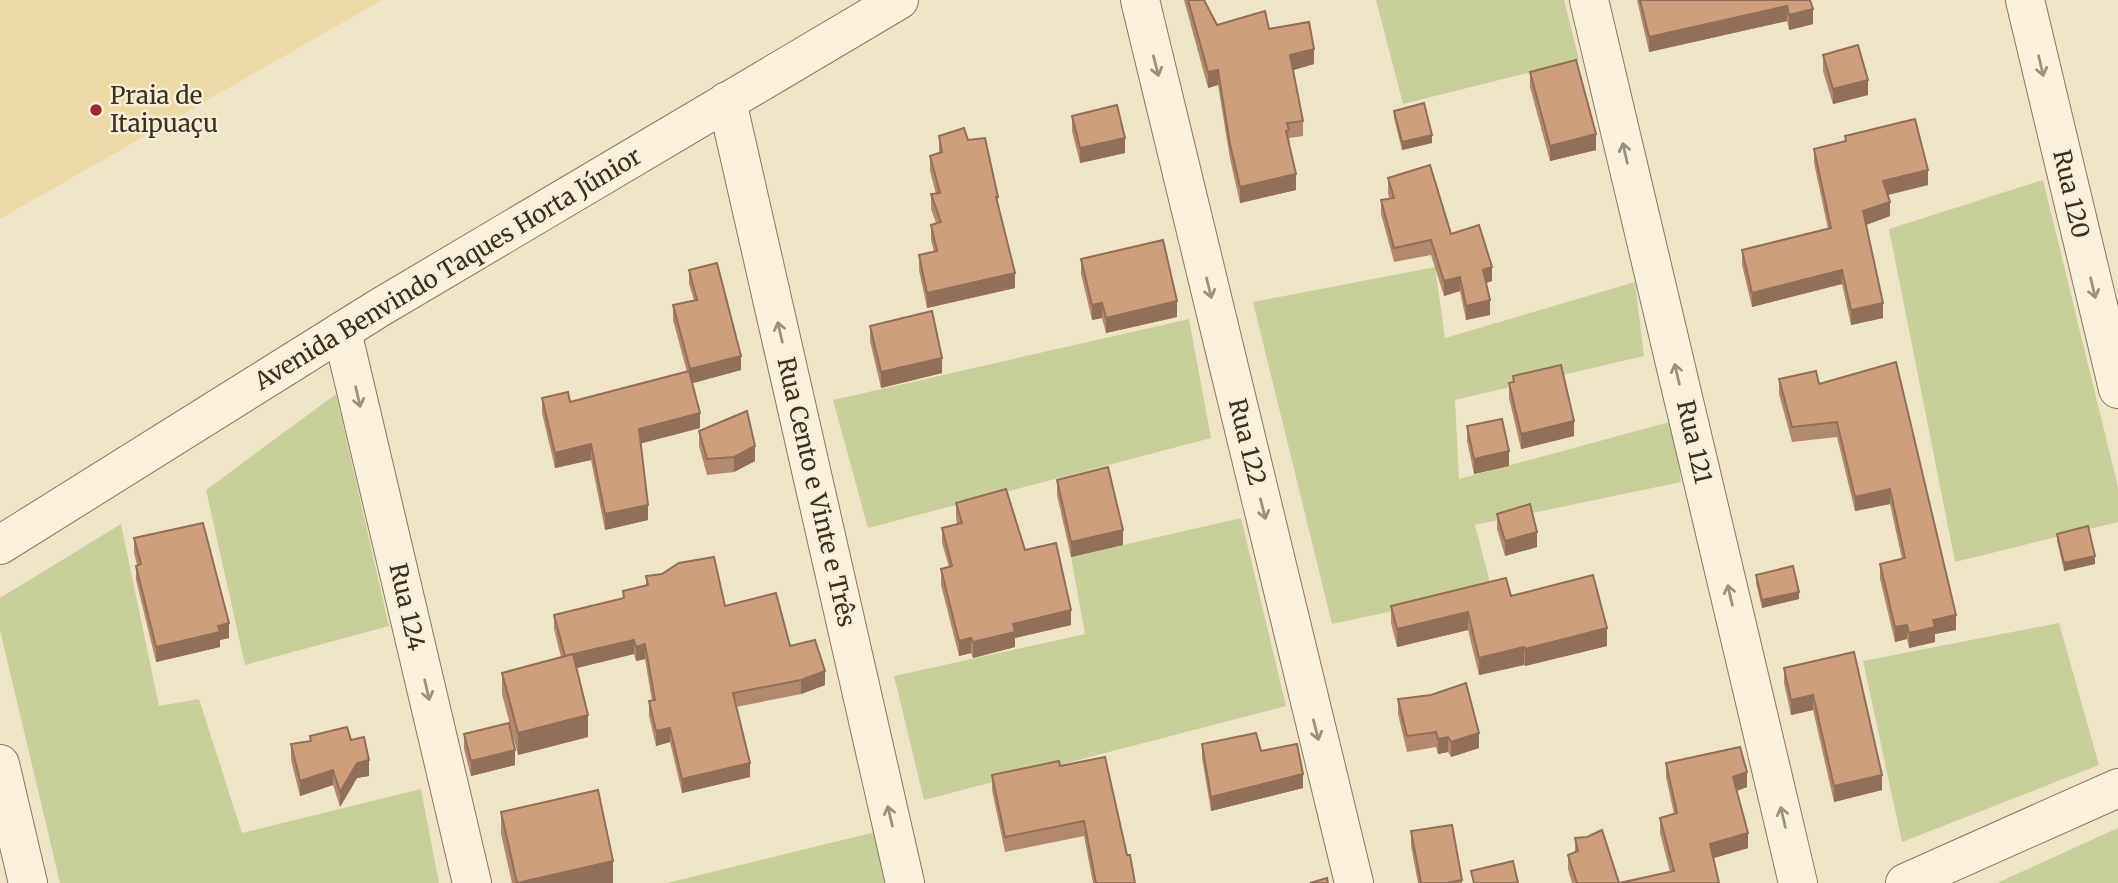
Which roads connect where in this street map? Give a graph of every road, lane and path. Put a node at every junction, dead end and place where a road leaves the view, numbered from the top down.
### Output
1 (899, 0) edge
2 (1140, 0) edge
3 (1589, 0) edge
4 (2025, 0) edge
5 (727, 101) junction
6 (342, 331) junction
7 (2118, 388) edge
8 (0, 545) edge
9 (0, 764) edge
10 (2118, 788) edge
11 (28, 883) edge
12 (472, 883) edge
13 (905, 883) edge
14 (1354, 883) edge
15 (1798, 883) edge
16 (1905, 883) edge

1 - 5 street, Avenida Benvindo Taques Horta Júnior
2 -> 14 street, Rua 122
15 -> 3 street, Rua 121
4 -> 7 street, Rua 120
5 - 6 street, Avenida Benvindo Taques Horta Júnior
13 -> 5 street, Rua Cento e Vinte e Três
6 - 8 street, Avenida Benvindo Taques Horta Júnior
6 -> 12 street, Rua 124
9 - 11 street
10 - 16 street

